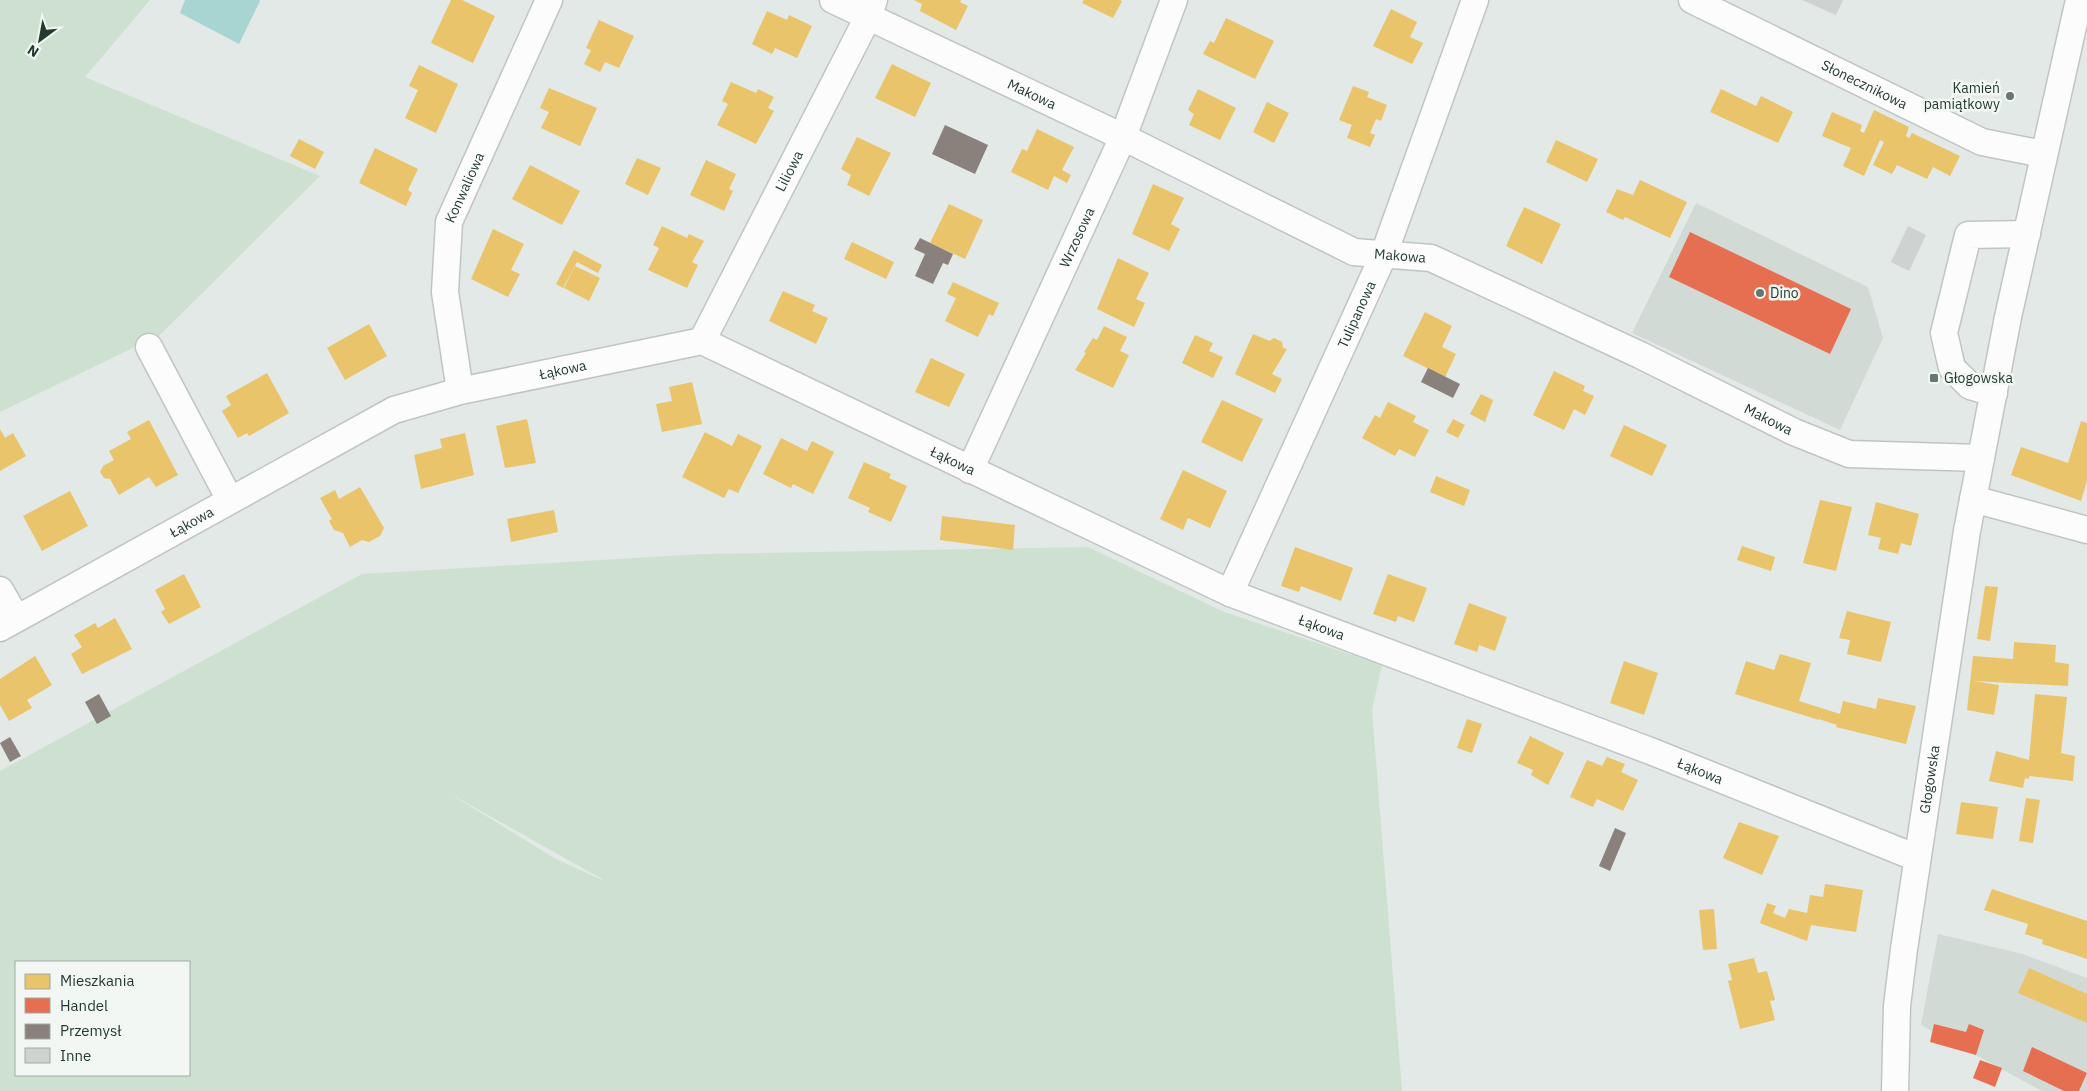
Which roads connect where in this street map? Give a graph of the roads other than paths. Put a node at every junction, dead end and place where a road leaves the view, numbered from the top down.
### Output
1 (549, 0) edge
2 (833, 0) edge
3 (1174, 0) edge
4 (1475, 0) edge
5 (1692, 0) edge
6 (2079, 0) edge
7 (871, 9) edge
8 (1123, 137) junction
9 (2043, 154) junction
10 (2027, 234) junction
11 (1384, 254) junction
12 (702, 341) junction
13 (149, 347) dead end
14 (460, 391) junction
15 (1994, 393) junction
16 (1981, 458) junction
17 (970, 470) junction
18 (1973, 499) junction
19 (230, 500) junction
20 (2087, 530) edge
21 (0, 590) edge
22 (1230, 593) junction
23 (8, 623) edge
24 (1917, 858) junction
25 (1895, 1091) edge

1 - 14 street, Konwaliowa
2 - 7 street, Makowa
3 - 8 street, Wrzosowa
4 - 11 street, Tulipanowa
5 - 9 street, Słonecznikowa
6 - 9 street, Głogowska
7 - 8 street, Makowa
7 - 12 street, Liliowa
8 - 11 street, Makowa
8 - 17 street, Wrzosowa
9 - 10 street, Głogowska
10 - 15 street, Głogowska
10 - 15 street
11 - 16 street, Makowa
11 - 22 street, Tulipanowa
12 - 14 street, Łąkowa
12 - 17 street, Łąkowa
13 - 19 street
14 - 19 street, Łąkowa
15 - 16 street, Głogowska
16 - 18 street, Głogowska
17 - 22 street, Łąkowa
18 - 20 street
18 - 24 street, Głogowska
19 - 23 street, Łąkowa
21 - 23 street
22 - 24 street, Łąkowa
24 - 25 street, Głogowska

